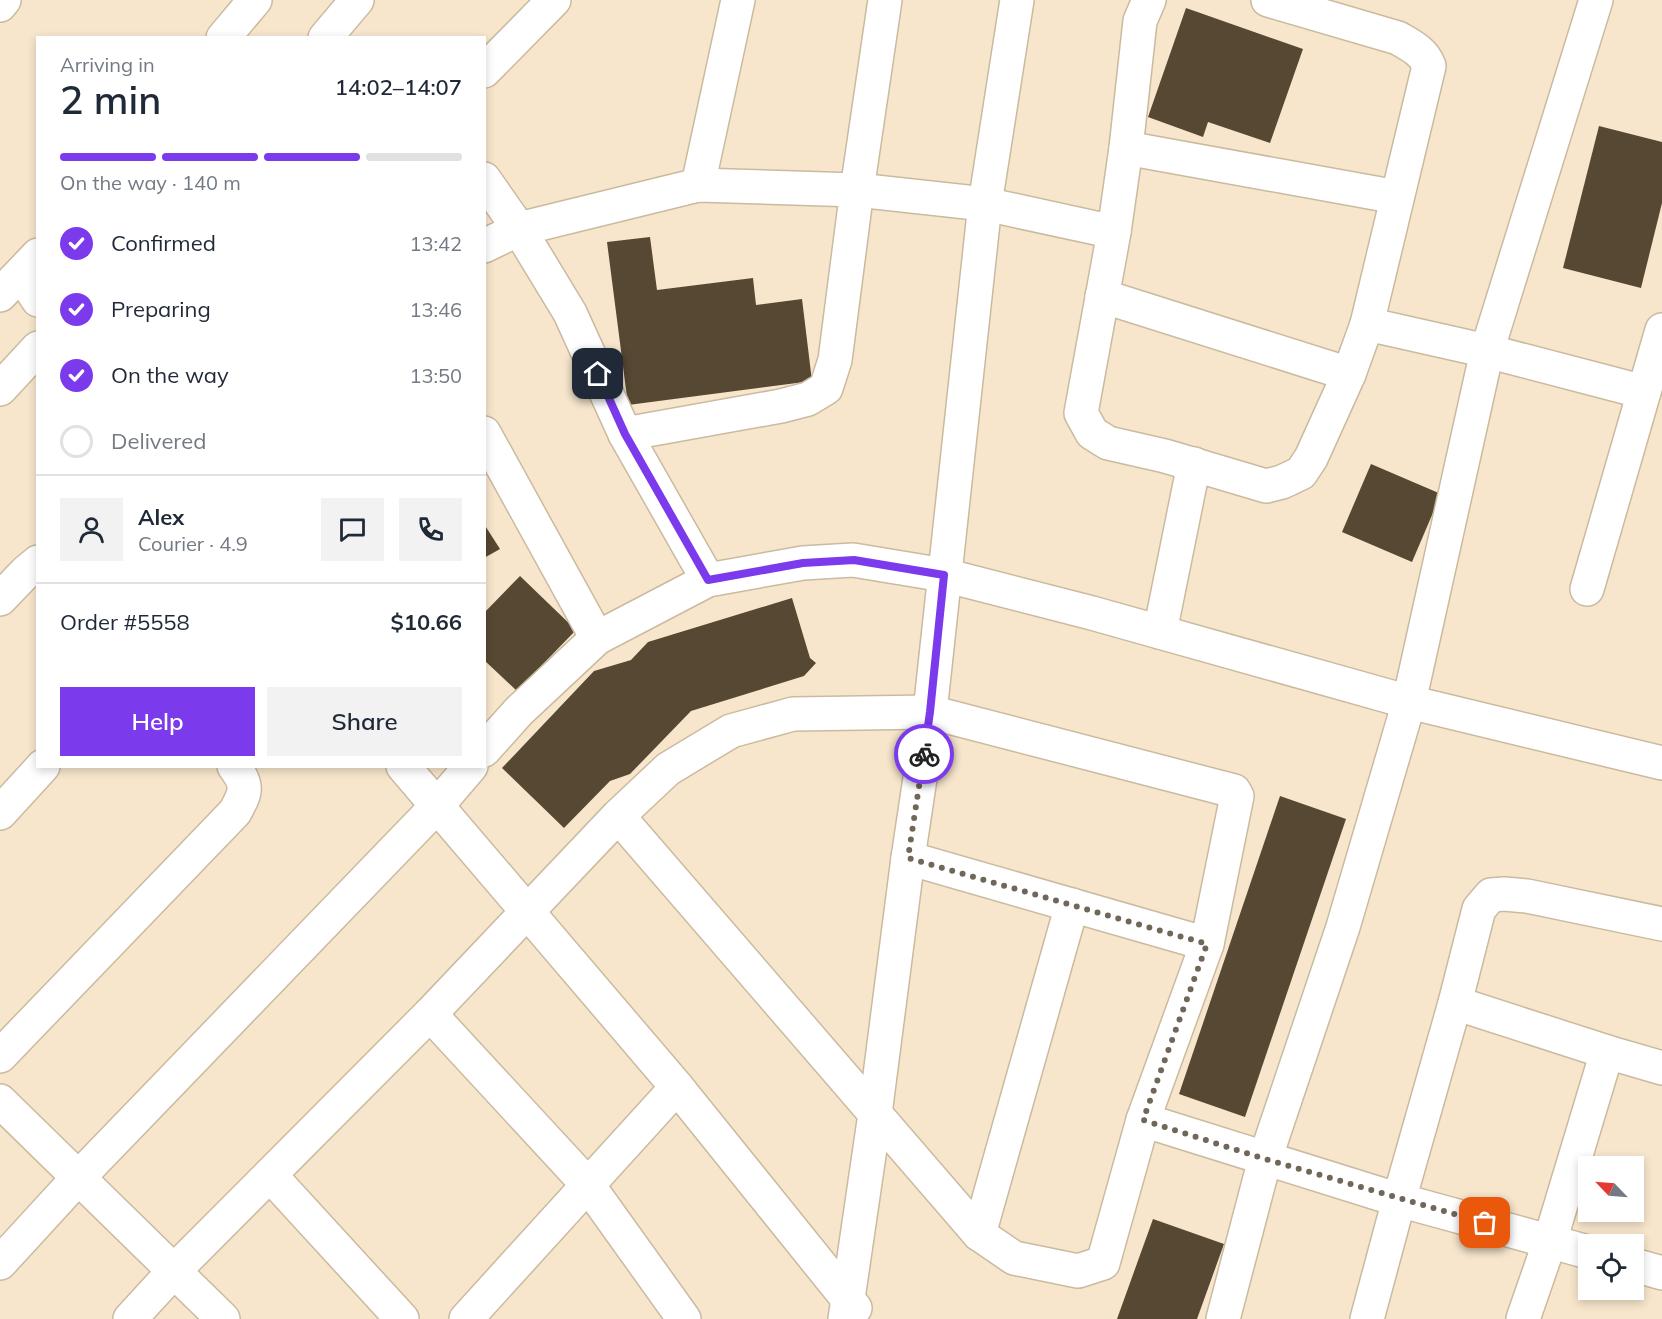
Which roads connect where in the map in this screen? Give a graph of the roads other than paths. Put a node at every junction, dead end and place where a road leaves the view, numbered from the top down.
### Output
1 (4, 0) edge
2 (357, 0) edge
3 (554, 0) edge
4 (738, 0) edge
5 (885, 0) edge
6 (1017, 0) edge
7 (1149, 0) edge
8 (1268, 0) edge
9 (1596, 0) edge
10 (0, 5) edge
11 (1310, 6) edge
12 (327, 36) edge
13 (486, 69) edge
14 (1126, 148) junction
15 (486, 182) edge
16 (698, 185) junction
17 (857, 190) junction
18 (1397, 197) junction
19 (985, 204) junction
20 (519, 229) junction
21 (1114, 232) junction
22 (486, 245) edge
23 (1102, 297) junction
24 (1367, 324) junction
25 (1662, 330) edge
26 (36, 350) edge
27 (1487, 351) junction
28 (1349, 374) junction
29 (0, 389) edge
30 (1644, 392) junction
31 (625, 434) junction
32 (486, 437) edge
33 (1194, 464) junction
34 (36, 564) edge
35 (944, 575) junction
36 (708, 580) junction
37 (1587, 590) dead end
38 (0, 599) edge
39 (1160, 632) junction
40 (597, 638) junction
41 (1408, 702) junction
42 (930, 712) junction
43 (486, 748) edge
44 (1662, 763) edge
45 (41, 768) edge
46 (235, 768) edge
47 (405, 768) edge
48 (469, 768) edge
49 (436, 807) junction
50 (0, 813) edge
51 (618, 816) junction
52 (908, 858) junction
53 (1072, 905) junction
54 (526, 911) junction
55 (1662, 924) edge
56 (1207, 944) junction
57 (1455, 1003) junction
58 (430, 1014) junction
59 (1607, 1052) junction
60 (0, 1056) edge
61 (1662, 1068) edge
62 (677, 1087) junction
63 (0, 1101) edge
64 (876, 1114) junction
65 (1143, 1120) junction
66 (1265, 1159) junction
67 (270, 1175) junction
68 (78, 1178) junction
69 (588, 1185) junction
70 (1399, 1200) junction
71 (979, 1234) junction
72 (1550, 1241) junction
73 (1578, 1249) edge
74 (0, 1263) edge
75 (1644, 1268) edge
76 (173, 1272) junction
77 (1662, 1273) edge
78 (852, 1312) edge
79 (130, 1319) edge
80 (222, 1319) edge
81 (402, 1319) edge
82 (466, 1319) edge
83 (684, 1319) edge
84 (1223, 1319) edge
85 (1367, 1319) edge
86 (1523, 1319) edge

1 - 10 street
2 - 12 street
3 - 13 street
4 - 16 street
5 - 17 street
6 - 19 street
7 - 14 street
8 - 11 street
9 - 27 street
11 - 18 street
14 - 18 street
14 - 21 street
15 - 20 street
16 - 17 street
16 - 20 street
17 - 19 street
17 - 31 street
18 - 24 street
19 - 21 street
19 - 35 street
20 - 22 street
20 - 31 street
21 - 23 street
23 - 28 street
23 - 33 street
24 - 27 street
24 - 28 street
25 - 30 street
26 - 29 street
27 - 30 street
27 - 41 street
28 - 33 street
30 - 37 street
31 - 36 street
32 - 40 street
33 - 39 street
34 - 38 street
35 - 36 street
35 - 39 street
35 - 42 street
36 - 40 street
39 - 41 street
40 - 43 street
41 - 44 street
41 - 66 street
42 - 51 street
42 - 52 street
42 - 56 street
45 - 50 street
46 - 60 street
47 - 49 street
48 - 49 street
49 - 54 street
49 - 68 street
51 - 54 street
51 - 64 street
52 - 53 street
52 - 64 street
53 - 56 street
53 - 71 street
54 - 58 street
54 - 62 street
55 - 57 street
56 - 65 street
57 - 59 street
57 - 70 street
58 - 67 street
58 - 69 street
59 - 61 street
59 - 72 street
62 - 69 street
62 - 78 street
63 - 68 street
64 - 71 street
64 - 78 street
65 - 66 street
65 - 71 street
66 - 70 street
66 - 84 street
67 - 76 street
67 - 81 street
68 - 74 street
68 - 76 street
69 - 82 street
69 - 83 street
70 - 72 street
70 - 85 street
72 - 73 street
72 - 86 street
75 - 77 street
76 - 79 street
76 - 80 street

